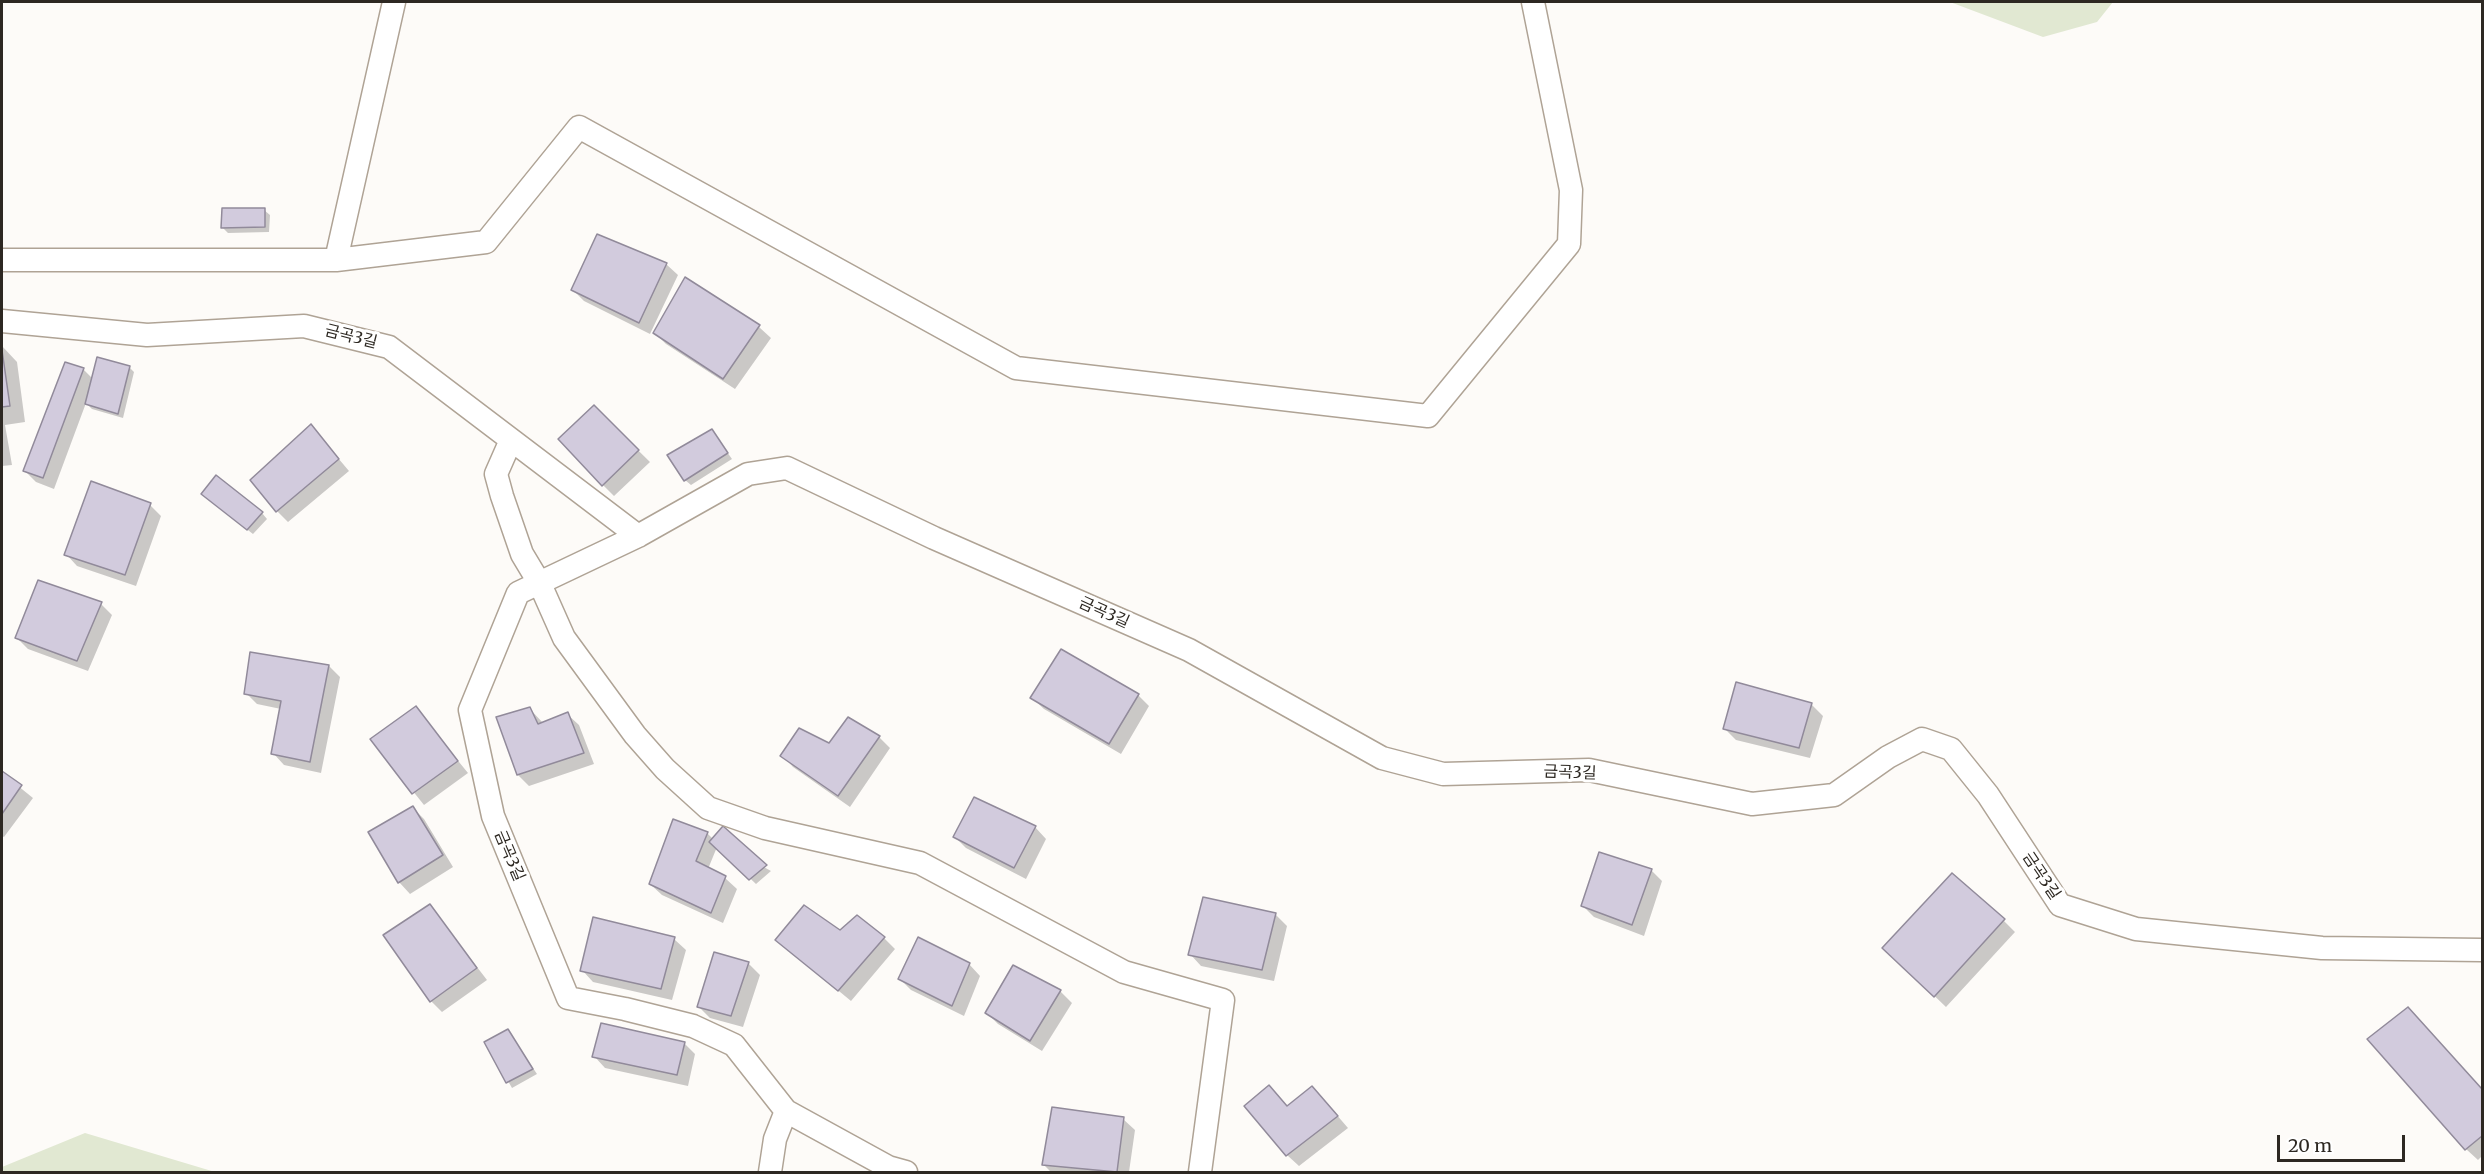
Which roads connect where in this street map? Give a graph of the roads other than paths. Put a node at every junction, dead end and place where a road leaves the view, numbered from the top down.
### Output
1 (394, 2) edge
2 (1533, 2) edge
3 (2, 260) edge
4 (336, 260) junction
5 (2, 321) edge
6 (510, 440) junction
7 (638, 536) junction
8 (540, 584) junction
9 (2482, 950) edge
10 (786, 1111) junction
11 (770, 1173) edge
12 (906, 1173) edge
13 (1200, 1173) edge

1 - 4 lane
2 - 4 lane
3 - 4 lane
5 - 6 lane, 금곡3길
6 - 7 lane, 금곡3길
6 - 8 lane
7 - 8 lane, 금곡3길
7 - 9 lane, 금곡3길
8 - 10 lane, 금곡3길
8 - 13 lane
10 - 11 lane
10 - 12 lane, 금곡3길

